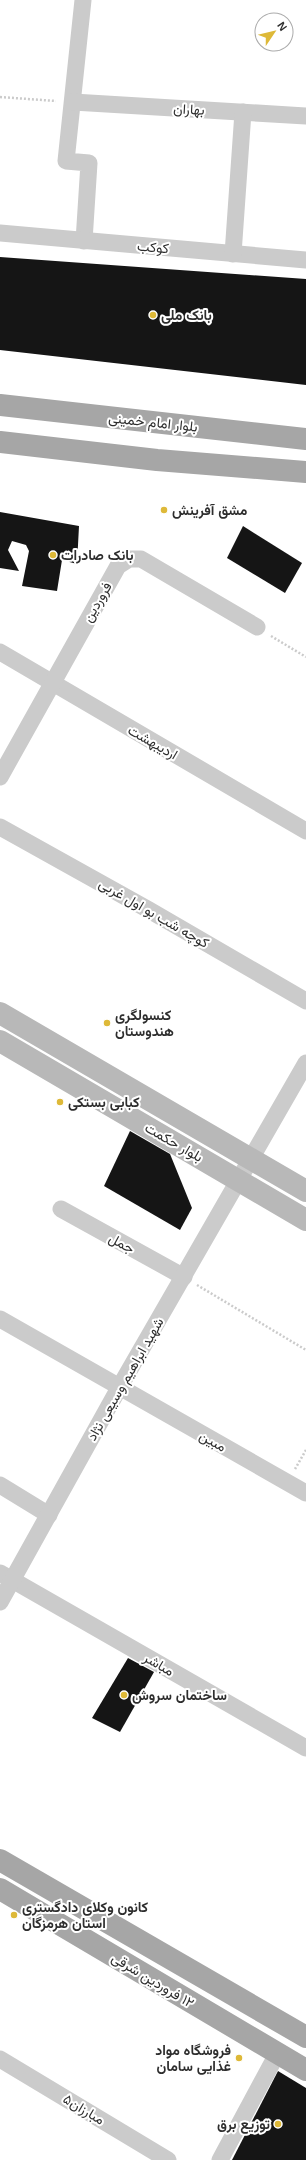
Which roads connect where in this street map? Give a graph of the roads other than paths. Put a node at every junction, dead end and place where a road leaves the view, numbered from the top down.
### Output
1 (83, 0) edge
2 (73, 102) junction
3 (244, 112) junction
4 (306, 116) edge
5 (0, 233) edge
6 (84, 241) junction
7 (234, 254) junction
8 (306, 260) edge
9 (0, 405) edge
10 (306, 439) edge
11 (0, 442) edge
12 (306, 472) edge
13 (256, 627) road end
14 (0, 652) edge
15 (52, 682) junction
16 (0, 777) edge
17 (0, 827) edge
18 (306, 831) edge
19 (306, 1001) edge
20 (0, 1013) edge
21 (0, 1041) edge
22 (306, 1064) edge
23 (252, 1158) junction
24 (239, 1180) junction
25 (306, 1191) edge
26 (61, 1209) dead end
27 (306, 1220) edge
28 (184, 1277) junction
29 (0, 1319) edge
30 (119, 1388) junction
31 (0, 1485) edge
32 (306, 1493) edge
33 (49, 1515) junction
34 (6, 1576) edge
35 (0, 1602) edge
36 (306, 1748) edge
37 (0, 1860) edge
38 (0, 1889) edge
39 (306, 2037) edge
40 (277, 2054) junction
41 (0, 2059) edge
42 (306, 2070) edge
43 (168, 2160) edge
44 (220, 2160) edge

1 - 2 street
2 - 3 street, بهاران
2 - 6 street
3 - 4 street, بهاران
3 - 7 street
5 - 6 street, کوکب
6 - 7 street, کوکب
7 - 8 street, کوکب
9 - 10 main road, بلوار امام خمینی
11 - 12 main road
13 - 15 street, فروردین
14 - 15 street, اردیبهشت
15 - 16 street, فروردین
15 - 18 street, اردیبهشت
17 - 19 street, کوچه شب بو اول غربی
20 - 23 street, بلوار حکمت
21 - 24 street, بلوار حکمت
22 - 23 street, شهید ابراهیم وسیعی نژاد
23 - 24 street, شهید ابراهیم وسیعی نژاد
23 - 25 street, بلوار حکمت
24 - 27 street, بلوار حکمت
24 - 28 street, شهید ابراهیم وسیعی نژاد
26 - 28 street, جمل
28 - 30 street, شهید ابراهیم وسیعی نژاد
29 - 30 street, مبین
30 - 32 street, مبین
30 - 33 street, شهید ابراهیم وسیعی نژاد
31 - 33 street
33 - 34 street, شهید ابراهیم وسیعی نژاد
34 - 35 street, شهید ابراهیم وسیعی نژاد
34 - 36 street, مباشر
37 - 39 main road, ١٢ فروردین شرقی
38 - 40 main road, ١٢ فروردین شرقی
40 - 42 main road, ١٢ فروردین شرقی
40 - 44 street
41 - 43 street, مبارزان۵

